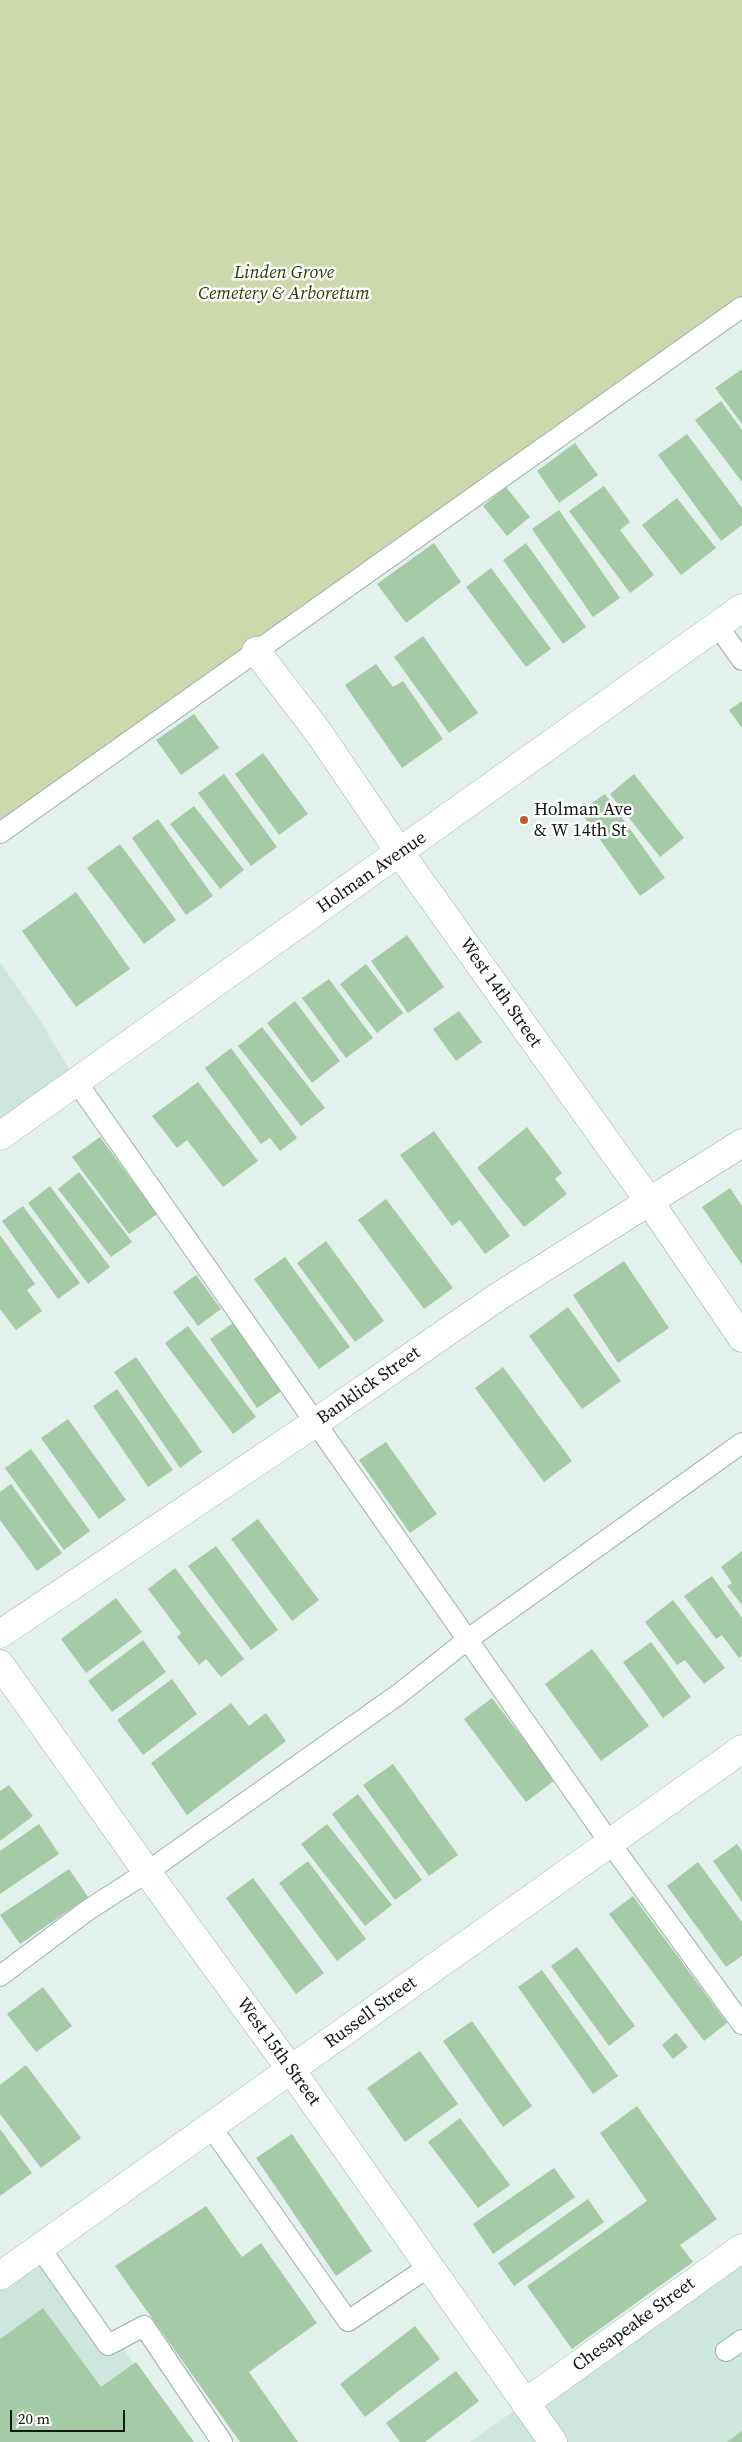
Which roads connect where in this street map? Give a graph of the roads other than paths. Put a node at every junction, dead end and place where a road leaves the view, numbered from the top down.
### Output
1 (742, 307) edge
2 (742, 608) edge
3 (717, 625) junction
4 (256, 651) junction
5 (742, 660) edge
6 (0, 833) edge
7 (400, 853) junction
8 (76, 1081) junction
9 (0, 1136) edge
10 (742, 1143) edge
11 (649, 1201) junction
12 (742, 1338) edge
13 (316, 1423) junction
14 (742, 1444) edge
15 (0, 1634) edge
16 (467, 1640) junction
17 (0, 1664) edge
18 (742, 1749) edge
19 (610, 1843) junction
20 (147, 1872) junction
21 (0, 1976) edge
22 (742, 2024) edge
23 (291, 2070) junction
24 (211, 2127) junction
25 (40, 2248) junction
26 (742, 2248) edge
27 (430, 2266) junction
28 (0, 2276) edge
29 (525, 2403) junction
30 (222, 2442) edge
31 (553, 2442) edge

1 - 4 lane
2 - 3 street, Holman Avenue
3 - 5 lane
3 - 7 street, Holman Avenue
4 - 6 lane
4 - 7 street, West 14th Street
7 - 8 street, Holman Avenue
7 - 11 street, West 14th Street
8 - 9 street, Holman Avenue
8 - 13 lane
10 - 11 street, Banklick Street
11 - 12 street, West 14th Street
11 - 13 street, Banklick Street
13 - 15 street, Banklick Street
13 - 16 lane
14 - 16 lane
16 - 19 lane
16 - 20 lane
17 - 20 street, West 15th Street
18 - 19 street, Russell Street
19 - 22 lane
19 - 23 street, Russell Street
20 - 21 lane
20 - 23 street, West 15th Street
23 - 24 street, Russell Street
23 - 27 street, West 15th Street
24 - 25 street, Russell Street
24 - 27 lane
25 - 28 street, Russell Street
25 - 30 lane
26 - 29 street, Chesapeake Street
27 - 29 street, West 15th Street
29 - 31 street, West 15th Street

